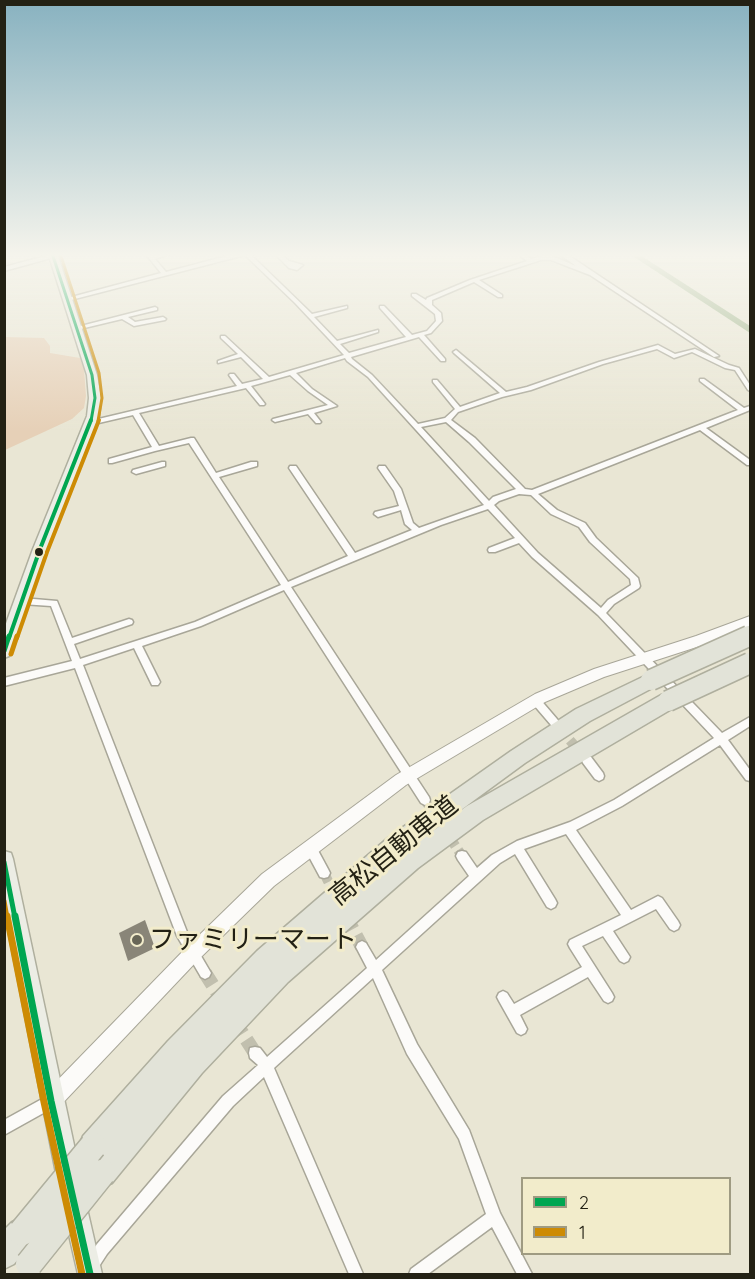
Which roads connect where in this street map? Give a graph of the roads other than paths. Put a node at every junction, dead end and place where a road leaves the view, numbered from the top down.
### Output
1 (71, 313) edge
2 (140, 313) edge
3 (308, 313) edge
4 (323, 313) edge
5 (387, 313) edge
6 (438, 313) edge
7 (651, 313) edge
8 (311, 316) junction
9 (123, 317) junction
10 (163, 319) dead end
11 (76, 328) junction
12 (376, 331) dead end
13 (420, 334) junction
14 (223, 337) dead end
15 (410, 337) junction
16 (336, 343) junction
17 (456, 352) dead end
18 (242, 355) junction
19 (348, 356) junction
20 (443, 360) dead end
21 (220, 362) dead end
22 (737, 369) junction
23 (292, 373) junction
24 (232, 375) dead end
25 (750, 379) edge
26 (268, 380) junction
27 (702, 380) dead end
28 (435, 381) dead end
29 (244, 386) junction
30 (750, 389) edge
31 (505, 394) junction
32 (262, 404) dead end
33 (747, 409) edge
34 (459, 410) junction
35 (135, 413) junction
36 (310, 413) junction
37 (275, 420) dead end
38 (447, 420) junction
39 (318, 422) dead end
40 (90, 423) junction
41 (417, 426) junction
42 (700, 427) junction
43 (157, 449) junction
44 (112, 461) dead end
45 (750, 463) edge
46 (254, 464) dead end
47 (293, 468) dead end
48 (382, 468) dead end
49 (136, 472) dead end
50 (214, 476) junction
51 (522, 492) junction
52 (533, 492) junction
53 (488, 506) junction
54 (403, 507) junction
55 (378, 514) dead end
56 (418, 531) junction
57 (520, 539) junction
58 (492, 550) dead end
59 (353, 557) junction
60 (285, 585) junction
61 (22, 601) junction
62 (601, 613) junction
63 (750, 621) edge
64 (129, 622) dead end
65 (750, 636) edge
66 (69, 642) junction
67 (136, 644) junction
68 (4, 652) edge
69 (78, 663) junction
70 (750, 663) edge
71 (648, 670) junction
72 (4, 682) edge
73 (156, 682) dead end
74 (536, 700) junction
75 (750, 721) edge
76 (554, 722) tunnel mouth
77 (721, 740) junction
78 (587, 760) tunnel mouth
79 (408, 776) junction
80 (599, 776) dead end
81 (750, 777) edge
82 (425, 800) tunnel mouth
83 (568, 828) junction
84 (310, 847) junction
85 (517, 848) junction
86 (462, 856) tunnel mouth
87 (4, 859) edge
88 (324, 873) tunnel mouth
89 (477, 877) junction
90 (551, 903) dead end
91 (629, 917) junction
92 (674, 925) dead end
93 (605, 929) junction
94 (362, 947) tunnel mouth
95 (192, 954) junction
96 (624, 957) dead end
97 (374, 969) junction
98 (590, 969) junction
99 (205, 973) tunnel mouth
100 (503, 997) dead end
101 (608, 997) dead end
102 (512, 1012) junction
103 (521, 1029) dead end
104 (255, 1053) tunnel mouth
105 (266, 1065) junction
106 (51, 1101) junction
107 (4, 1128) edge
108 (494, 1217) junction
109 (19, 1256) edge
110 (88, 1273) edge
111 (356, 1275) edge
112 (416, 1275) edge
113 (525, 1275) edge

1 - 11 main road
2 - 9 street
3 - 8 street
4 - 8 street
5 - 15 street
6 - 13 street
7 - 22 street
8 - 16 street
9 - 10 street
9 - 11 street
11 - 40 main road
12 - 16 street
13 - 15 street
13 - 20 street
14 - 18 street
15 - 19 street
16 - 19 street
17 - 31 street
18 - 21 street
18 - 26 street
19 - 23 street
19 - 41 street
22 - 25 street
22 - 30 street
22 - 31 street
23 - 26 street
23 - 36 street
24 - 29 street
26 - 29 street
27 - 33 street
28 - 34 street
29 - 32 street
29 - 35 street
31 - 34 street
33 - 42 street
34 - 38 street
35 - 40 street
35 - 43 street
36 - 37 street
36 - 39 street
38 - 41 street
38 - 51 street
40 - 61 main road
41 - 53 street
42 - 45 street
42 - 52 street
43 - 44 street
43 - 49 street
43 - 50 street
46 - 50 street
47 - 59 street
48 - 54 street
50 - 60 street
51 - 52 street
51 - 53 street
52 - 62 street
53 - 56 street
53 - 57 street
54 - 55 street
54 - 56 street
56 - 59 street
57 - 58 street
57 - 62 street
59 - 60 street
60 - 67 street
60 - 79 street
61 - 66 street
61 - 68 main road
62 - 71 street
63 - 71 street
64 - 66 street
65 - 71 highway, 高松自動車道, bridge
66 - 69 street
67 - 69 street
67 - 73 street
69 - 72 street
69 - 95 street
70 - 109 highway, 高松自動車道, bridge
71 - 74 street
71 - 77 street
71 - 109 highway, 高松自動車道, bridge
74 - 76 street
74 - 79 street
75 - 77 street
77 - 81 street
77 - 83 street
78 - 80 street
79 - 82 street
79 - 84 street
83 - 85 street
83 - 91 street
84 - 88 street
84 - 95 street
85 - 89 street
85 - 90 street
86 - 89 street
87 - 106 main road
89 - 97 street
91 - 92 street
91 - 93 street
93 - 96 street
93 - 98 street
94 - 97 street
95 - 99 street
95 - 106 street
97 - 105 street
97 - 108 street
98 - 101 street
98 - 102 street
100 - 102 street
102 - 103 street
104 - 105 street
105 - 110 street
105 - 111 street
106 - 107 street
106 - 110 main road
108 - 112 street
108 - 113 street

